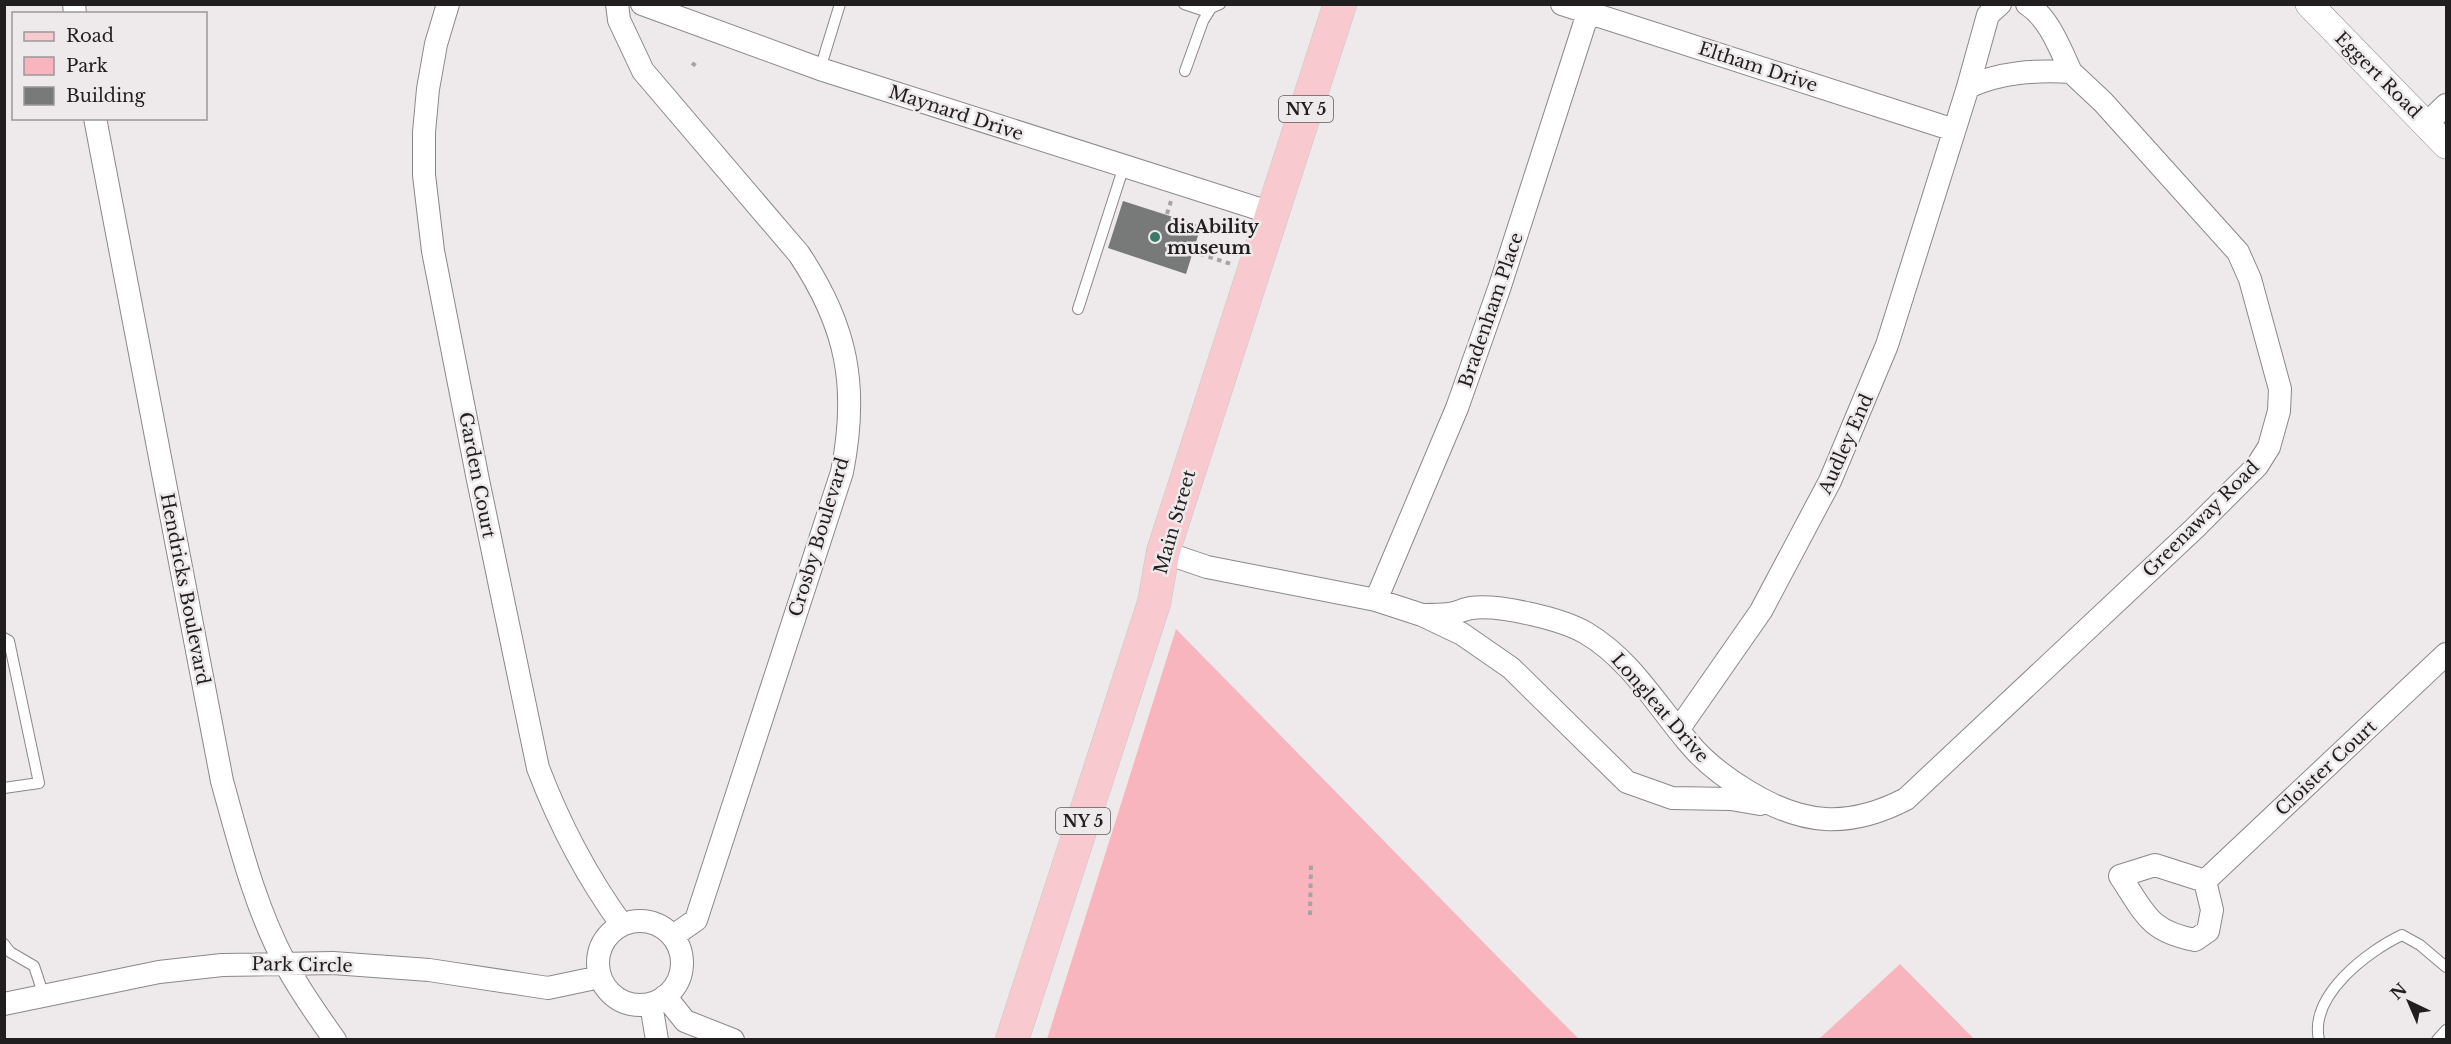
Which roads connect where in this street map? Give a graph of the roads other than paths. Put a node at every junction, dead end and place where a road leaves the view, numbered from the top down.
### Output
1 (448, 4) edge
2 (617, 4) edge
3 (642, 4) edge
4 (840, 4) edge
5 (1184, 4) edge
6 (1220, 4) edge
7 (1340, 4) edge
8 (1562, 4) edge
9 (2000, 4) edge
10 (2027, 4) edge
11 (2309, 4) edge
12 (1208, 12) junction
13 (1588, 13) junction
14 (820, 69) junction
15 (1185, 71) dead end
16 (2071, 72) junction
17 (1968, 87) junction
18 (2446, 105) edge
19 (95, 120) edge
20 (2426, 124) junction
21 (1954, 130) junction
22 (2446, 145) edge
23 (1124, 166) junction
24 (1272, 213) junction
25 (1078, 309) dead end
26 (1163, 552) junction
27 (1376, 600) junction
28 (1422, 615) junction
29 (4, 638) edge
30 (2446, 654) edge
31 (1678, 730) junction
32 (4, 788) edge
33 (1770, 805) junction
34 (2205, 881) dead end
35 (622, 924) junction
36 (673, 936) junction
37 (6, 950) edge
38 (285, 962) junction
39 (2446, 967) edge
40 (600, 976) junction
41 (44, 996) junction
42 (658, 1000) junction
43 (4, 1004) edge
44 (2446, 1030) edge
45 (335, 1040) edge
46 (657, 1040) edge
47 (733, 1040) edge
48 (1012, 1040) edge
49 (2319, 1040) edge
50 (2437, 1040) edge

1 - 35 street, Garden Court
2 - 36 street, Crosby Boulevard
3 - 14 street, Maynard Drive
4 - 14 lane
5 - 12 lane
6 - 12 lane
7 - 24 main road, Main Street / NY 5
8 - 13 street, Eltham Drive
9 - 17 street
10 - 16 street, Greenaway Road
11 - 20 street, Eggert Road
12 - 15 lane
13 - 21 street, Eltham Drive
13 - 27 street, Bradenham Place
14 - 23 street, Maynard Drive
16 - 17 street
16 - 33 street, Greenaway Road
17 - 21 street
18 - 20 street
19 - 38 street, Hendricks Boulevard
20 - 22 street, Eggert Road
21 - 31 street, Audley End
23 - 24 street, Maynard Drive
23 - 25 lane
24 - 26 main road, Main Street / NY 5
26 - 27 street, Longleat Drive
26 - 48 main road, Main Street / NY 5
27 - 28 street, Longleat Drive
28 - 31 street, Longleat Drive
28 - 33 street, Longleat Drive
29 - 32 lane
30 - 34 street, Cloister Court
31 - 33 street, Longleat Drive
35 - 36 street
35 - 40 street
36 - 42 street
37 - 41 lane
38 - 40 street, Park Circle
38 - 41 street, Park Circle
38 - 45 street, Hendricks Boulevard
39 - 49 lane
40 - 42 street
41 - 43 street, Park Circle
42 - 46 street
42 - 47 street
44 - 50 lane

